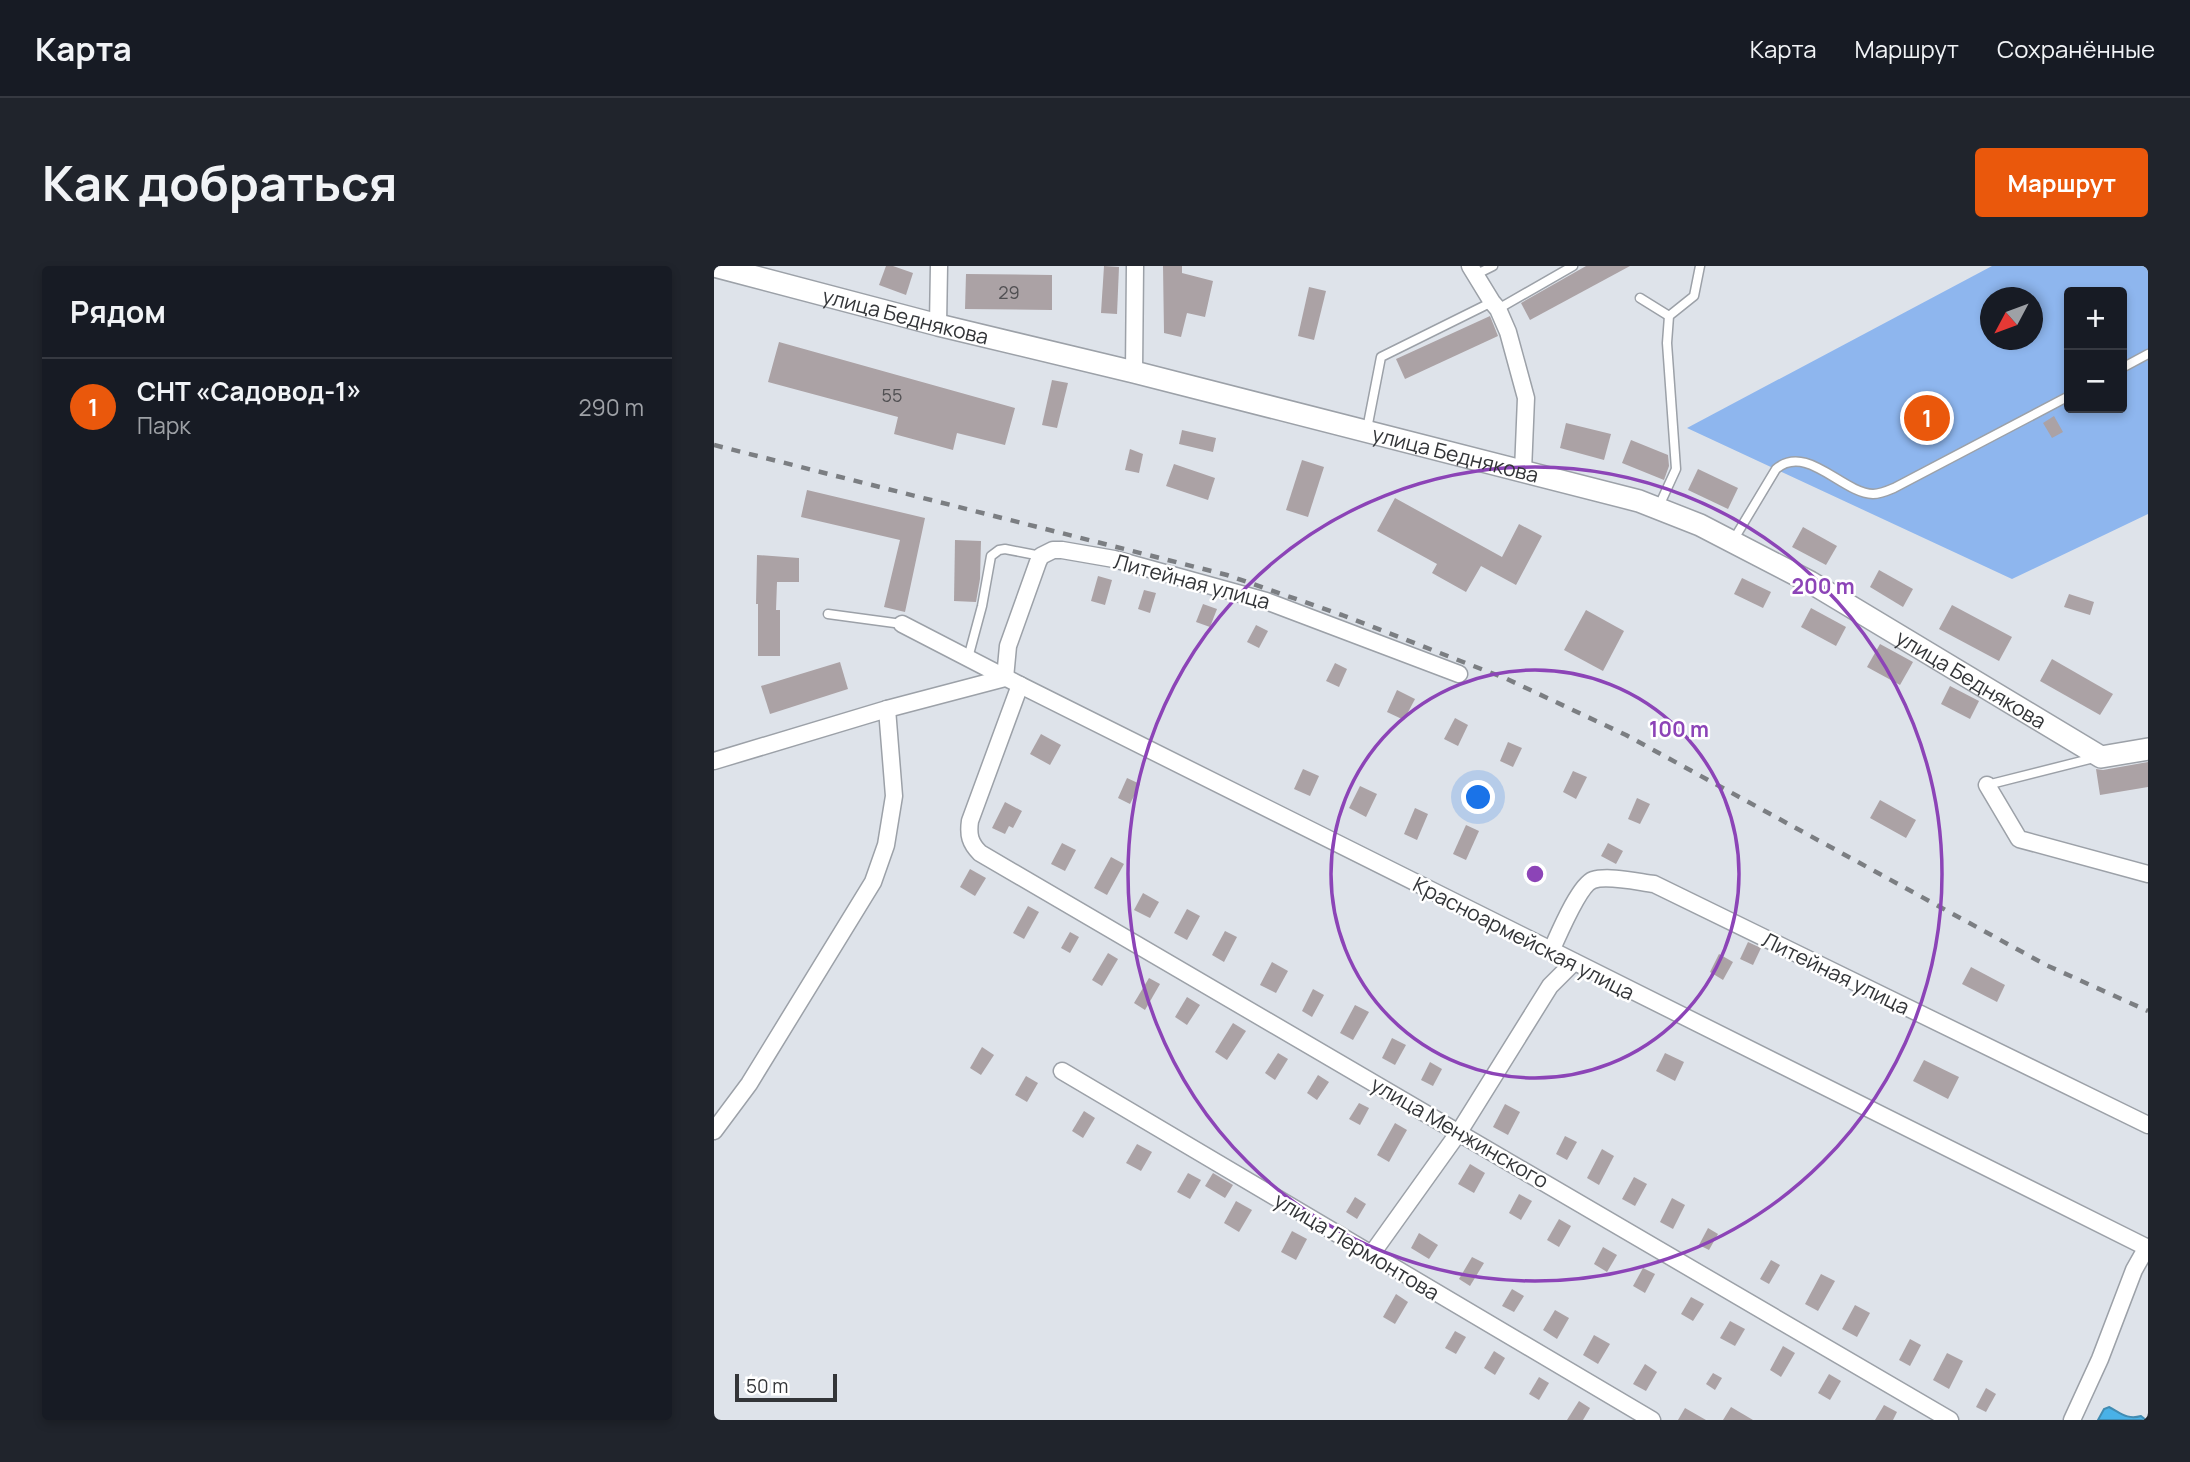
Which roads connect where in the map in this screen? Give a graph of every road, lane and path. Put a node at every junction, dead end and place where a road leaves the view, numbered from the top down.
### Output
1 (939, 266) edge
2 (1135, 266) edge
3 (1493, 266) edge
4 (1573, 266) edge
5 (1699, 266) edge
6 (714, 267) edge
7 (737, 269) edge
8 (1473, 271) edge
9 (1640, 298) dead end
10 (1495, 305) junction
11 (1669, 316) junction
12 (938, 325) junction
13 (2148, 354) edge
14 (2127, 365) edge
15 (1134, 372) junction
16 (2064, 399) edge
17 (1367, 432) junction
18 (1523, 471) junction
19 (1657, 508) junction
20 (1733, 542) junction
21 (1041, 556) junction
22 (828, 614) dead end
23 (902, 624) joint
24 (968, 658) junction
25 (1459, 674) dead end
26 (1013, 681) junction
27 (887, 709) junction
28 (2148, 749) edge
29 (2101, 757) junction
30 (714, 761) edge
31 (1987, 785) joint
32 (2148, 874) edge
33 (1550, 951) junction
34 (1574, 962) junction
35 (1062, 1071) dead end
36 (2148, 1125) edge
37 (714, 1131) edge
38 (1459, 1132) junction
39 (2147, 1248) edge
40 (1371, 1255) junction
41 (1652, 1420) edge
42 (1950, 1420) edge
43 (2072, 1420) edge

1 - 12 street
2 - 15 street
3 - 8 lane
4 - 10 lane
5 - 11 lane
6 - 7 street, улица Беднякова
7 - 12 street, улица Беднякова
8 - 10 street
9 - 11 lane
10 - 17 lane
10 - 18 street
11 - 19 lane
12 - 15 street, улица Беднякова
13 - 14 lane
15 - 17 street, улица Беднякова
16 - 20 lane
17 - 18 street, улица Беднякова
18 - 19 street, улица Беднякова
19 - 20 street, улица Беднякова
20 - 29 street, улица Беднякова
21 - 24 lane
21 - 25 street, Литейная улица
21 - 26 street
22 - 23 lane
23 - 24 street, Красноармейская улица
24 - 26 street, Красноармейская улица
26 - 27 street
26 - 33 street, Красноармейская улица
26 - 38 street, улица Менжинского
27 - 30 street
27 - 37 street
28 - 29 street
29 - 31 lane
31 - 32 street
33 - 34 street, Красноармейская улица
33 - 36 street, Литейная улица
34 - 38 street
34 - 39 street, Красноармейская улица
35 - 40 street, улица Лермонтова
38 - 40 street
38 - 42 street, улица Менжинского
39 - 43 street
40 - 41 street, улица Лермонтова

